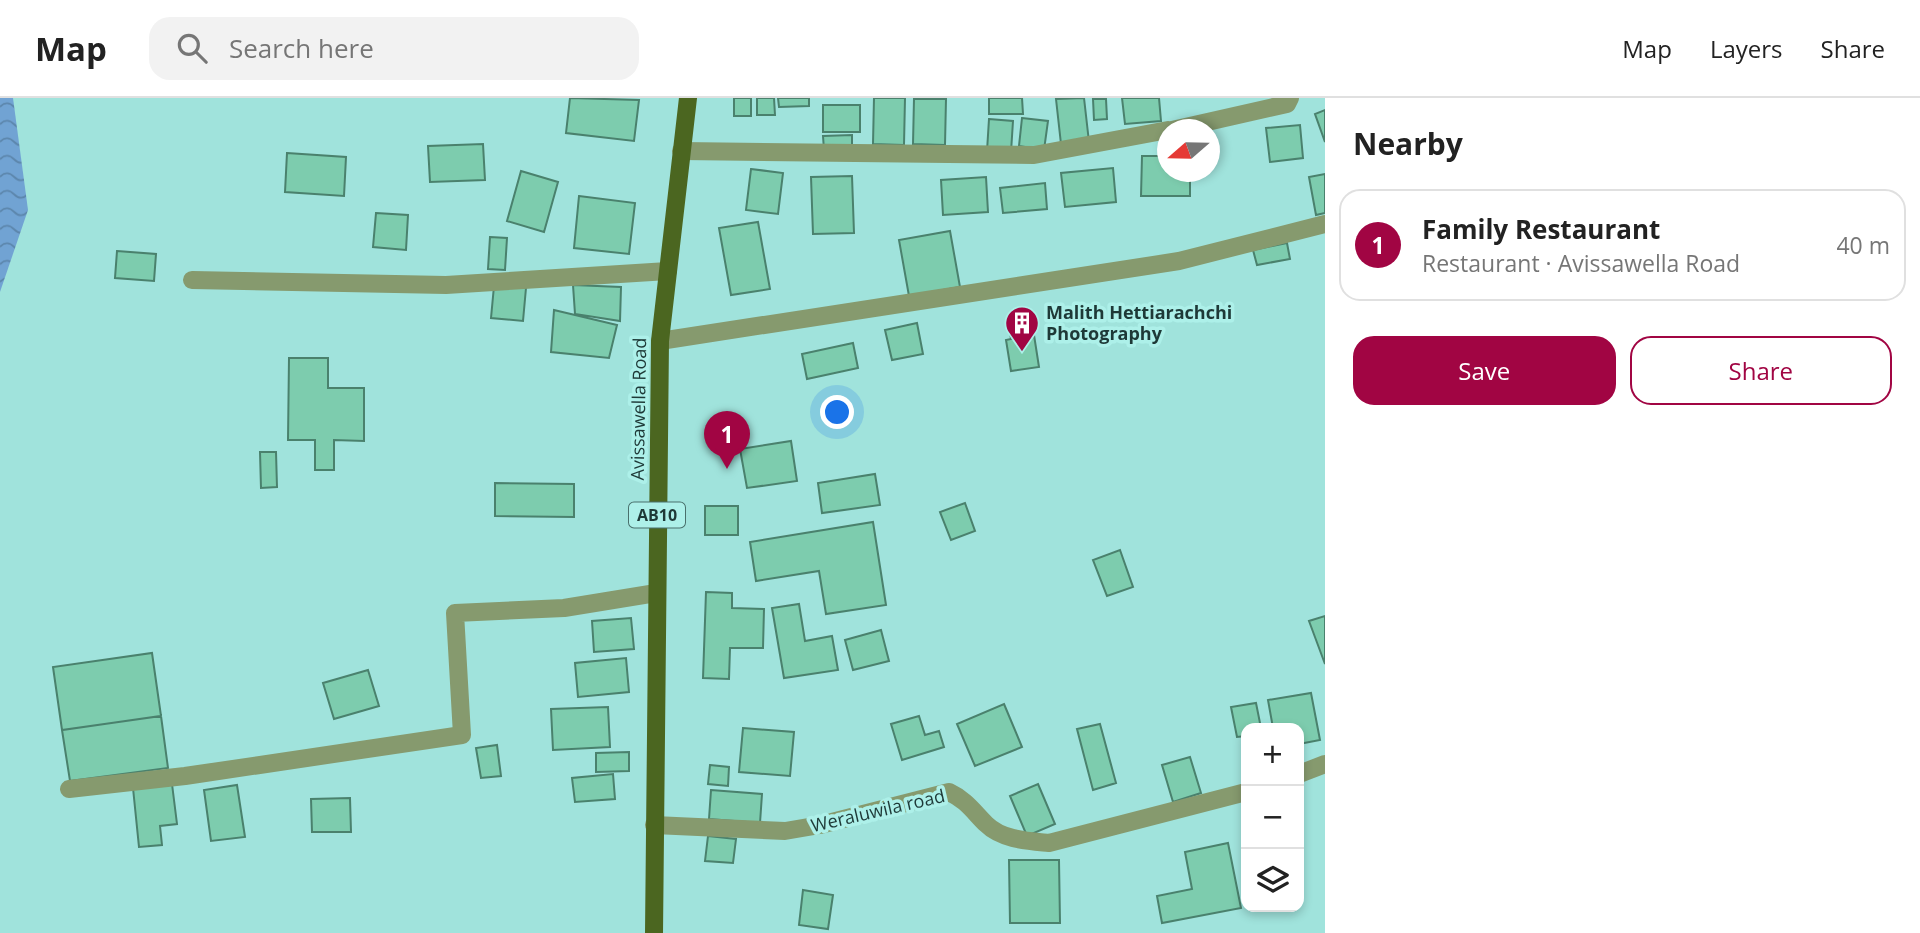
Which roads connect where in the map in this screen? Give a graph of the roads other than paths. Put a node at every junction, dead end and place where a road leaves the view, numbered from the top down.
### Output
1 (688, 98) edge
2 (1290, 98) edge
3 (1220, 119) edge
4 (1157, 132) edge
5 (681, 151) junction
6 (1325, 224) edge
7 (668, 271) junction
8 (192, 280) dead end
9 (660, 341) junction
10 (656, 593) junction
11 (1325, 764) edge
12 (1304, 772) edge
13 (69, 789) dead end
14 (1241, 793) edge
15 (654, 825) junction
16 (654, 933) edge

1 - 5 main road, Avissawella Road / AB10
2 - 3 street
4 - 5 street
5 - 7 main road, Avissawella Road / AB10
6 - 9 street
7 - 8 street
7 - 9 main road, Avissawella Road / AB10
9 - 10 main road, Avissawella Road / AB10
10 - 13 street
10 - 15 main road, Avissawella Road / AB10
11 - 12 street
14 - 15 street, Weraluwila road
15 - 16 main road, Avissawella Road / AB10

